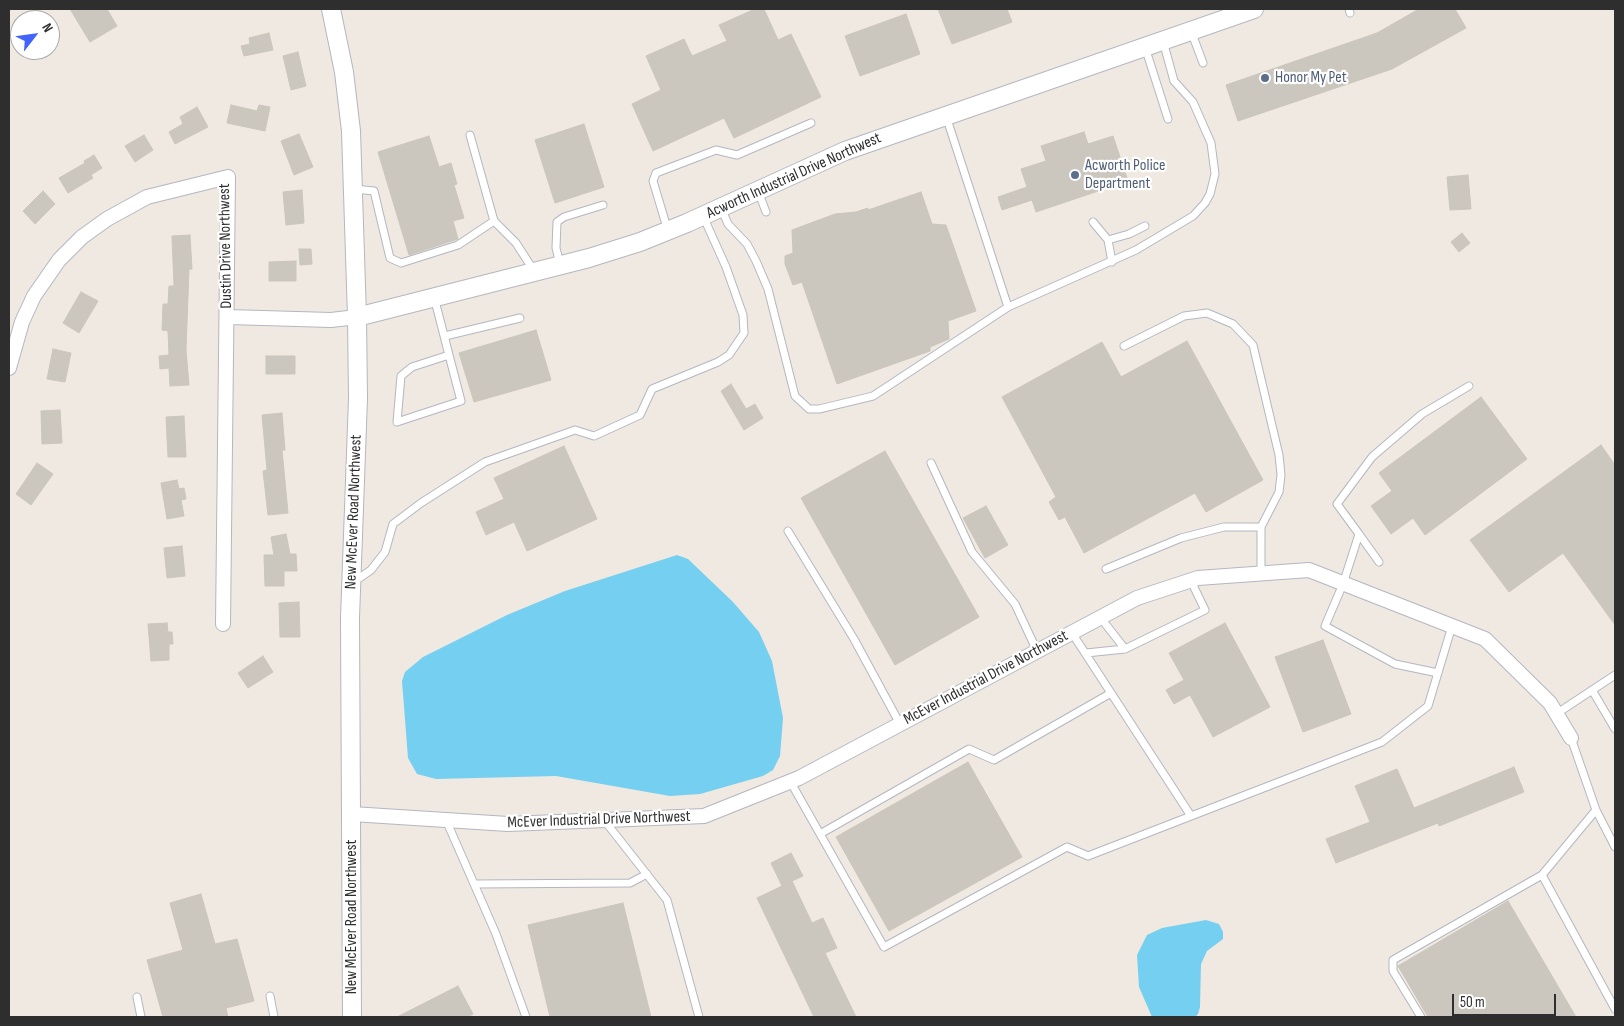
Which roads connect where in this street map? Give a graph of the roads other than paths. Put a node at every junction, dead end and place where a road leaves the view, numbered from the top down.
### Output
1 (331, 9) edge
2 (1248, 10) edge
3 (1191, 31) junction
4 (1163, 41) junction
5 (1145, 46) junction
6 (1203, 63) dead end
7 (946, 115) junction
8 (1168, 119) dead end
9 (811, 123) dead end
10 (470, 135) dead end
11 (353, 189) junction
12 (757, 191) junction
13 (603, 205) dead end
14 (721, 207) junction
15 (766, 212) dead end
16 (703, 216) junction
17 (494, 222) junction
18 (1093, 222) dead end
19 (1145, 226) dead end
20 (668, 231) junction
21 (1108, 240) junction
22 (1112, 262) junction
23 (560, 265) junction
24 (535, 272) junction
25 (434, 297) junction
26 (1008, 307) junction
27 (228, 317) junction
28 (357, 317) junction
29 (520, 318) dead end
30 (445, 336) junction
31 (1124, 346) dead end
32 (449, 355) junction
33 (9, 368) edge
34 (1469, 386) dead end
35 (931, 463) dead end
36 (1261, 527) junction
37 (788, 531) dead end
38 (1359, 534) junction
39 (1379, 562) dead end
40 (1106, 568) dead end
41 (1261, 574) junction
42 (1191, 581) junction
43 (352, 584) junction
44 (1344, 584) junction
45 (1100, 618) junction
46 (223, 624) dead end
47 (1452, 626) junction
48 (1072, 633) junction
49 (1125, 649) junction
50 (1037, 651) junction
51 (1086, 653) junction
52 (1438, 673) junction
53 (1615, 675) edge
54 (1592, 690) junction
55 (1111, 693) junction
56 (1556, 714) junction
57 (900, 724) junction
58 (1615, 729) edge
59 (1571, 738) joint
60 (790, 781) junction
61 (1596, 810) junction
62 (352, 814) junction
63 (1191, 816) junction
64 (446, 820) junction
65 (604, 820) junction
66 (820, 834) junction
67 (1615, 846) edge
68 (647, 874) junction
69 (1542, 875) junction
70 (474, 884) junction
71 (270, 996) dead end
72 (137, 997) dead end
73 (1615, 1009) edge
74 (142, 1017) edge
75 (274, 1017) edge
76 (352, 1017) edge
77 (526, 1017) edge
78 (699, 1017) edge
79 (1421, 1017) edge

1 - 11 street, New McEver Road Northwest
2 - 3 street, Acworth Industrial Drive Northwest
3 - 4 street, Acworth Industrial Drive Northwest
3 - 6 lane
4 - 5 street, Acworth Industrial Drive Northwest
4 - 22 lane
5 - 7 street, Acworth Industrial Drive Northwest
5 - 8 lane
7 - 12 street, Acworth Industrial Drive Northwest
7 - 26 lane
9 - 20 lane
10 - 17 lane
11 - 17 lane
11 - 28 street, New McEver Road Northwest
12 - 14 street, Acworth Industrial Drive Northwest
12 - 15 lane
13 - 23 lane
14 - 16 street, Acworth Industrial Drive Northwest
14 - 26 lane
16 - 20 street, Acworth Industrial Drive Northwest
16 - 43 lane
17 - 24 lane
18 - 21 lane
19 - 21 lane
20 - 23 street, Acworth Industrial Drive Northwest
21 - 22 lane
22 - 26 lane
23 - 24 street, Acworth Industrial Drive Northwest
24 - 25 street, Acworth Industrial Drive Northwest
25 - 28 street, Acworth Industrial Drive Northwest
25 - 30 lane
27 - 28 street
27 - 33 street, Dustin Drive Northwest
27 - 46 street, Dustin Drive Northwest
28 - 43 street, New McEver Road Northwest
29 - 30 lane
30 - 32 lane
31 - 36 lane
32 - 32 lane
34 - 38 lane
35 - 50 lane
36 - 40 lane
36 - 41 lane
37 - 57 lane
38 - 39 lane
38 - 44 lane
41 - 42 street, McEver Industrial Drive Northwest
41 - 44 street, McEver Industrial Drive Northwest
42 - 45 street, McEver Industrial Drive Northwest
42 - 49 lane
43 - 62 street, New McEver Road Northwest
44 - 47 street, McEver Industrial Drive Northwest
44 - 52 lane
45 - 48 street, McEver Industrial Drive Northwest
45 - 49 lane
47 - 52 lane
47 - 56 street, McEver Industrial Drive Northwest
48 - 50 street, McEver Industrial Drive Northwest
48 - 51 lane
49 - 51 lane
50 - 57 street, McEver Industrial Drive Northwest
51 - 55 lane
52 - 63 lane
53 - 54 lane
54 - 56 lane
54 - 58 lane
55 - 63 lane
55 - 66 lane
56 - 59 street, McEver Industrial Drive Northwest
57 - 60 street, McEver Industrial Drive Northwest
59 - 61 lane
60 - 65 street, McEver Industrial Drive Northwest
60 - 66 lane
61 - 67 lane
61 - 69 lane
62 - 64 street, McEver Industrial Drive Northwest
62 - 76 street, New McEver Road Northwest
63 - 66 lane
64 - 65 street, McEver Industrial Drive Northwest
64 - 70 lane
65 - 68 lane
68 - 70 lane
68 - 78 lane
69 - 73 lane
69 - 79 lane
70 - 77 lane
71 - 75 lane
72 - 74 lane

